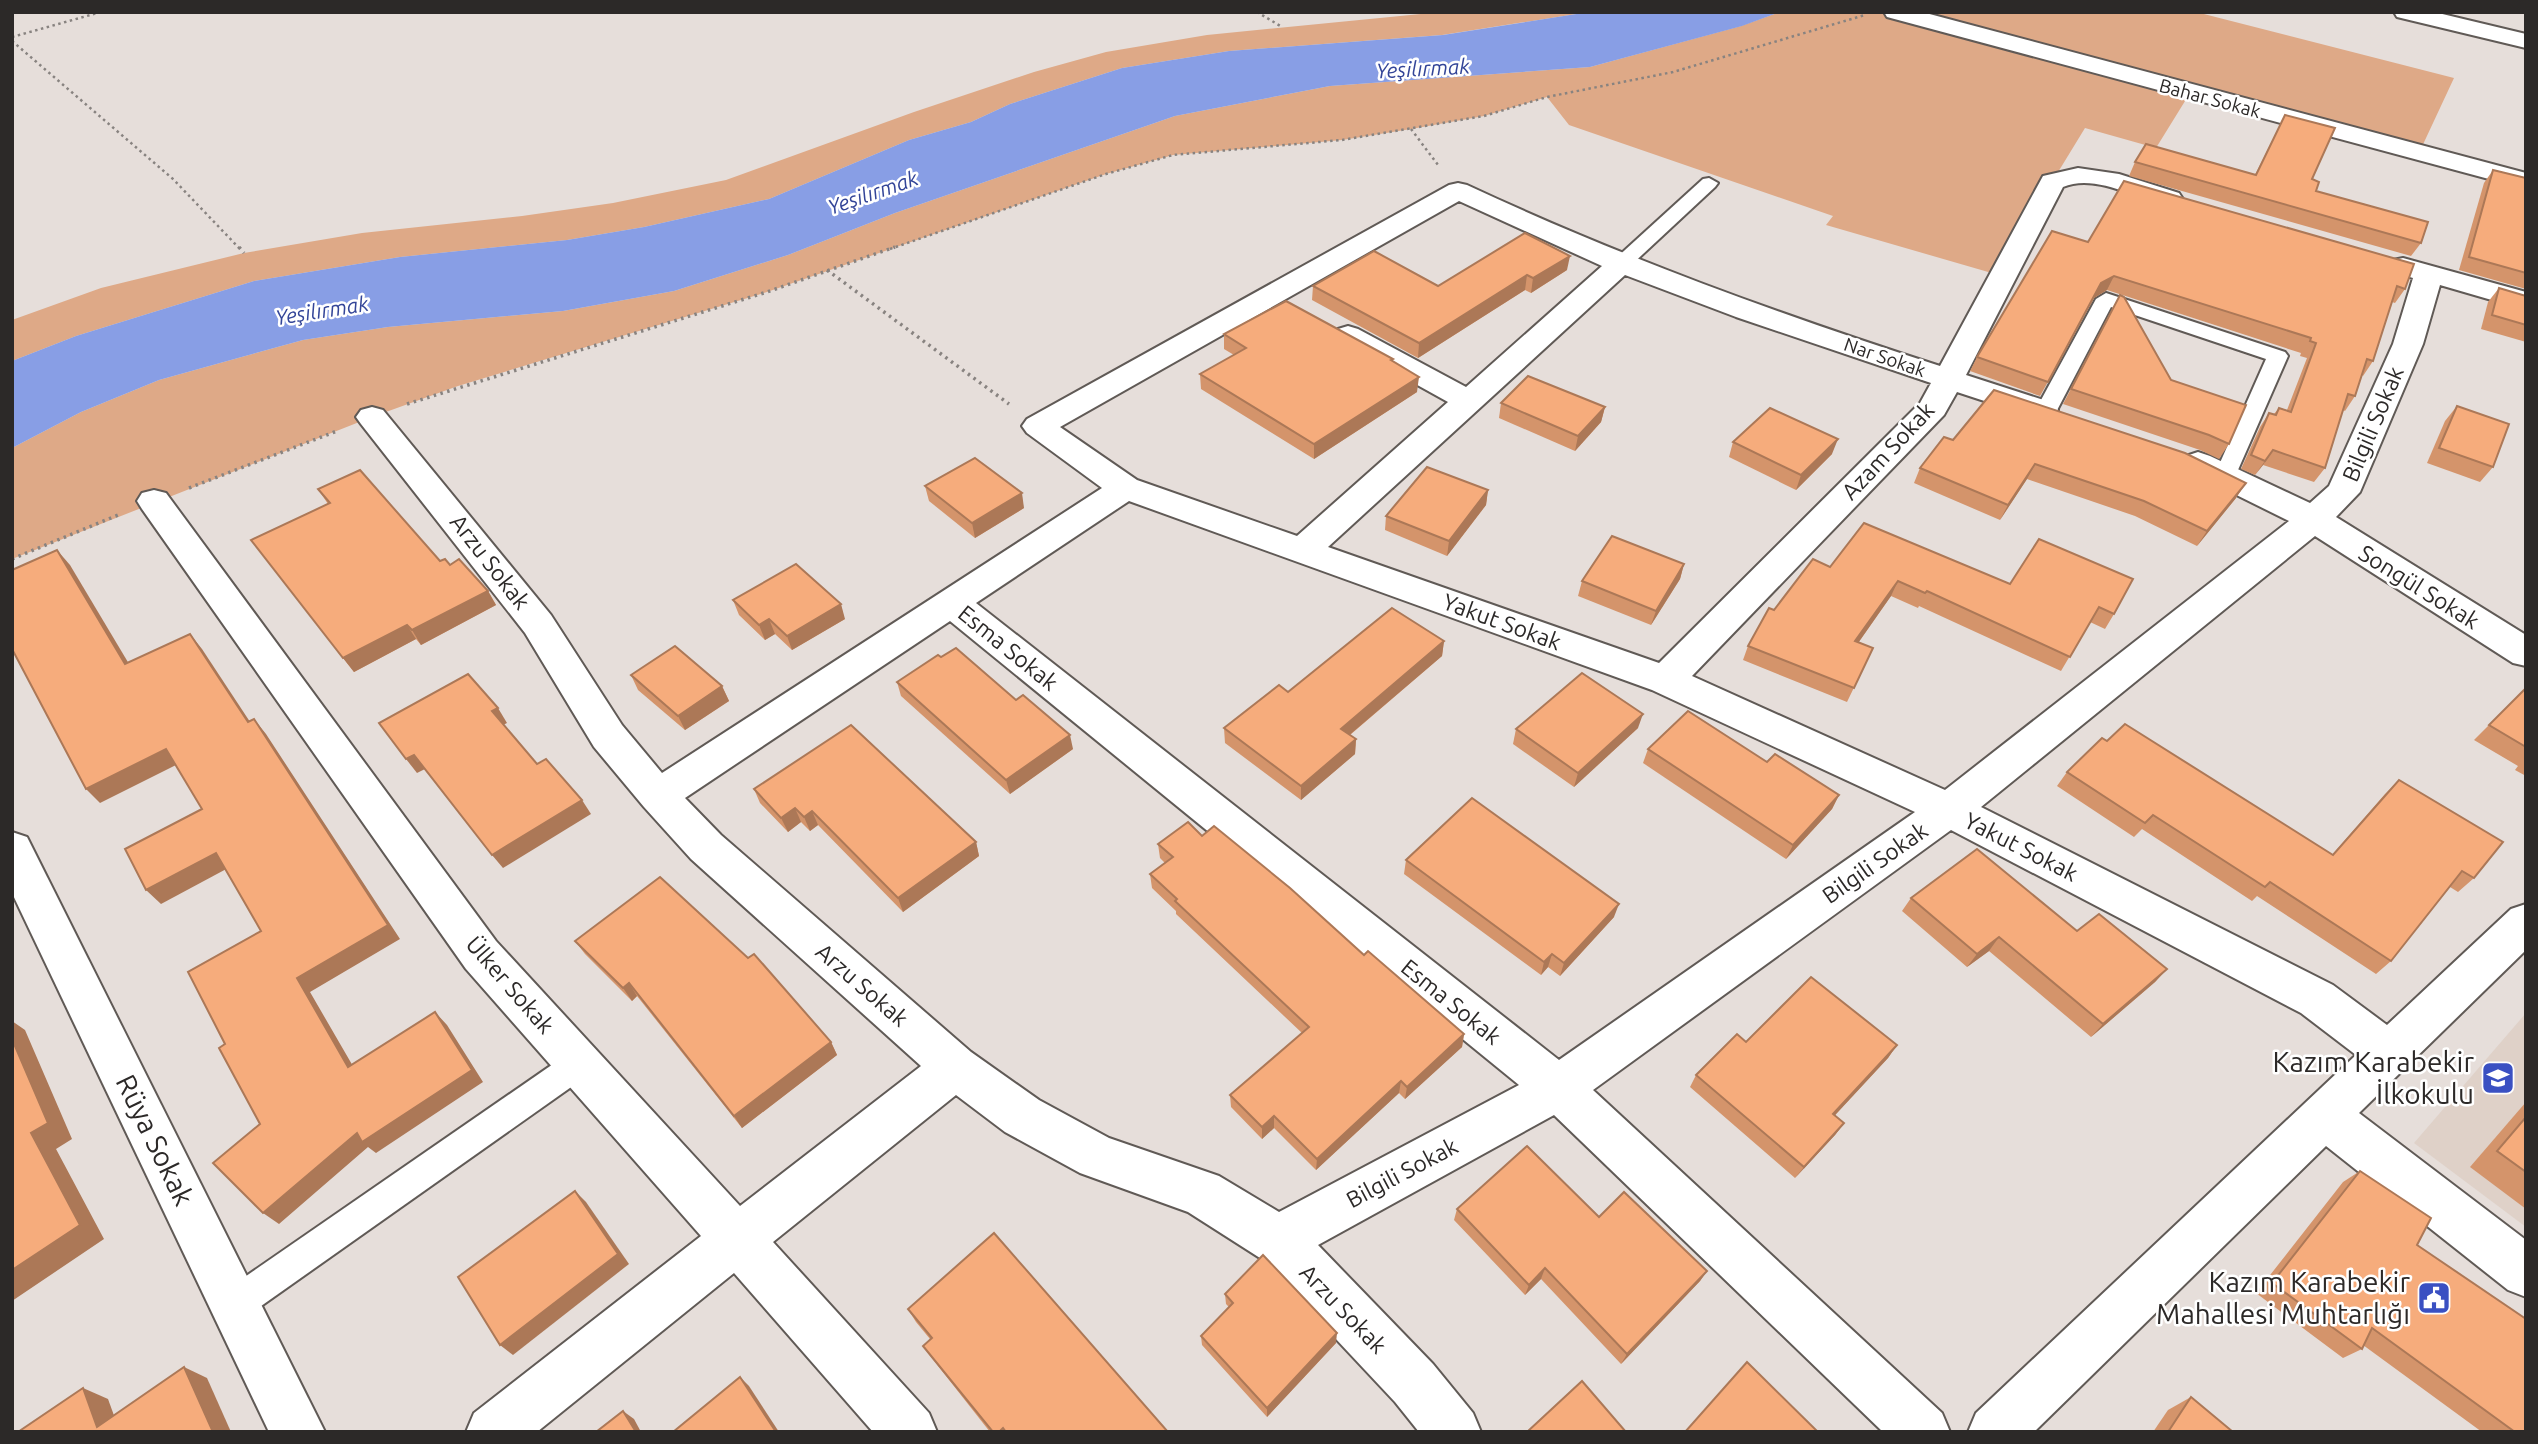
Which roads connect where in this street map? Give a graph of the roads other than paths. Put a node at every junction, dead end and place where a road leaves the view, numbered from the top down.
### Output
1 (1895, 12) edge
2 (2405, 12) edge
3 (2526, 41) edge
4 (2526, 181) edge
5 (1709, 183) dead end
6 (2201, 208) edge
7 (2375, 257) edge
8 (1621, 264) junction
9 (2429, 273) junction
10 (2526, 300) edge
11 (1298, 307) junction
12 (1949, 379) junction
13 (1469, 401) junction
14 (2059, 415) joint
15 (372, 417) road end
16 (2175, 455) edge
17 (2226, 474) junction
18 (1125, 488) junction
19 (154, 502) road end
20 (2312, 520) junction
21 (1302, 551) junction
22 (952, 603) junction
23 (2526, 653) edge
24 (1665, 680) junction
25 (658, 796) junction
26 (1949, 810) junction
27 (12, 849) edge
28 (2526, 922) edge
29 (2389, 1053) junction
30 (580, 1063) junction
31 (955, 1067) junction
32 (1558, 1088) junction
33 (2324, 1115) junction
34 (738, 1239) junction
35 (1278, 1240) junction
36 (2526, 1272) edge
37 (235, 1304) junction
38 (298, 1432) edge
39 (493, 1432) edge
40 (911, 1432) edge
41 (1454, 1432) edge
42 (1923, 1432) edge
43 (1995, 1432) edge

1 - 4 street, Bahar Sokak
2 - 3 street
5 - 8 lane
6 - 12 street, Azam Sokak
7 - 9 street
8 - 11 street, Nar Sokak
8 - 12 street, Nar Sokak
8 - 13 street
9 - 10 street
9 - 20 street, Bilgili Sokak
11 - 13 street
11 - 18 street, Yakut Sokak
12 - 14 street, Nar Sokak
12 - 24 street, Azam Sokak
13 - 21 street
14 - 17 lane
15 - 25 street, Arzu Sokak
16 - 17 street
17 - 20 street
18 - 21 street, Yakut Sokak
18 - 22 street
19 - 30 street, Ülker Sokak
20 - 23 street, Songül Sokak
20 - 26 street, Bilgili Sokak
21 - 24 street, Yakut Sokak
22 - 25 street
22 - 32 street, Esma Sokak
24 - 26 street, Yakut Sokak
25 - 31 street, Arzu Sokak
26 - 29 street, Yakut Sokak
26 - 32 street, Bilgili Sokak
27 - 37 street, Rüya Sokak
28 - 29 street
29 - 33 street
30 - 34 street, Ülker Sokak
30 - 37 lane
31 - 34 street
31 - 35 street, Arzu Sokak
32 - 35 street, Bilgili Sokak
32 - 42 street, Esma Sokak
33 - 36 street
33 - 43 street
34 - 39 street
34 - 40 street, Ülker Sokak
35 - 41 street, Arzu Sokak
37 - 38 street, Rüya Sokak

